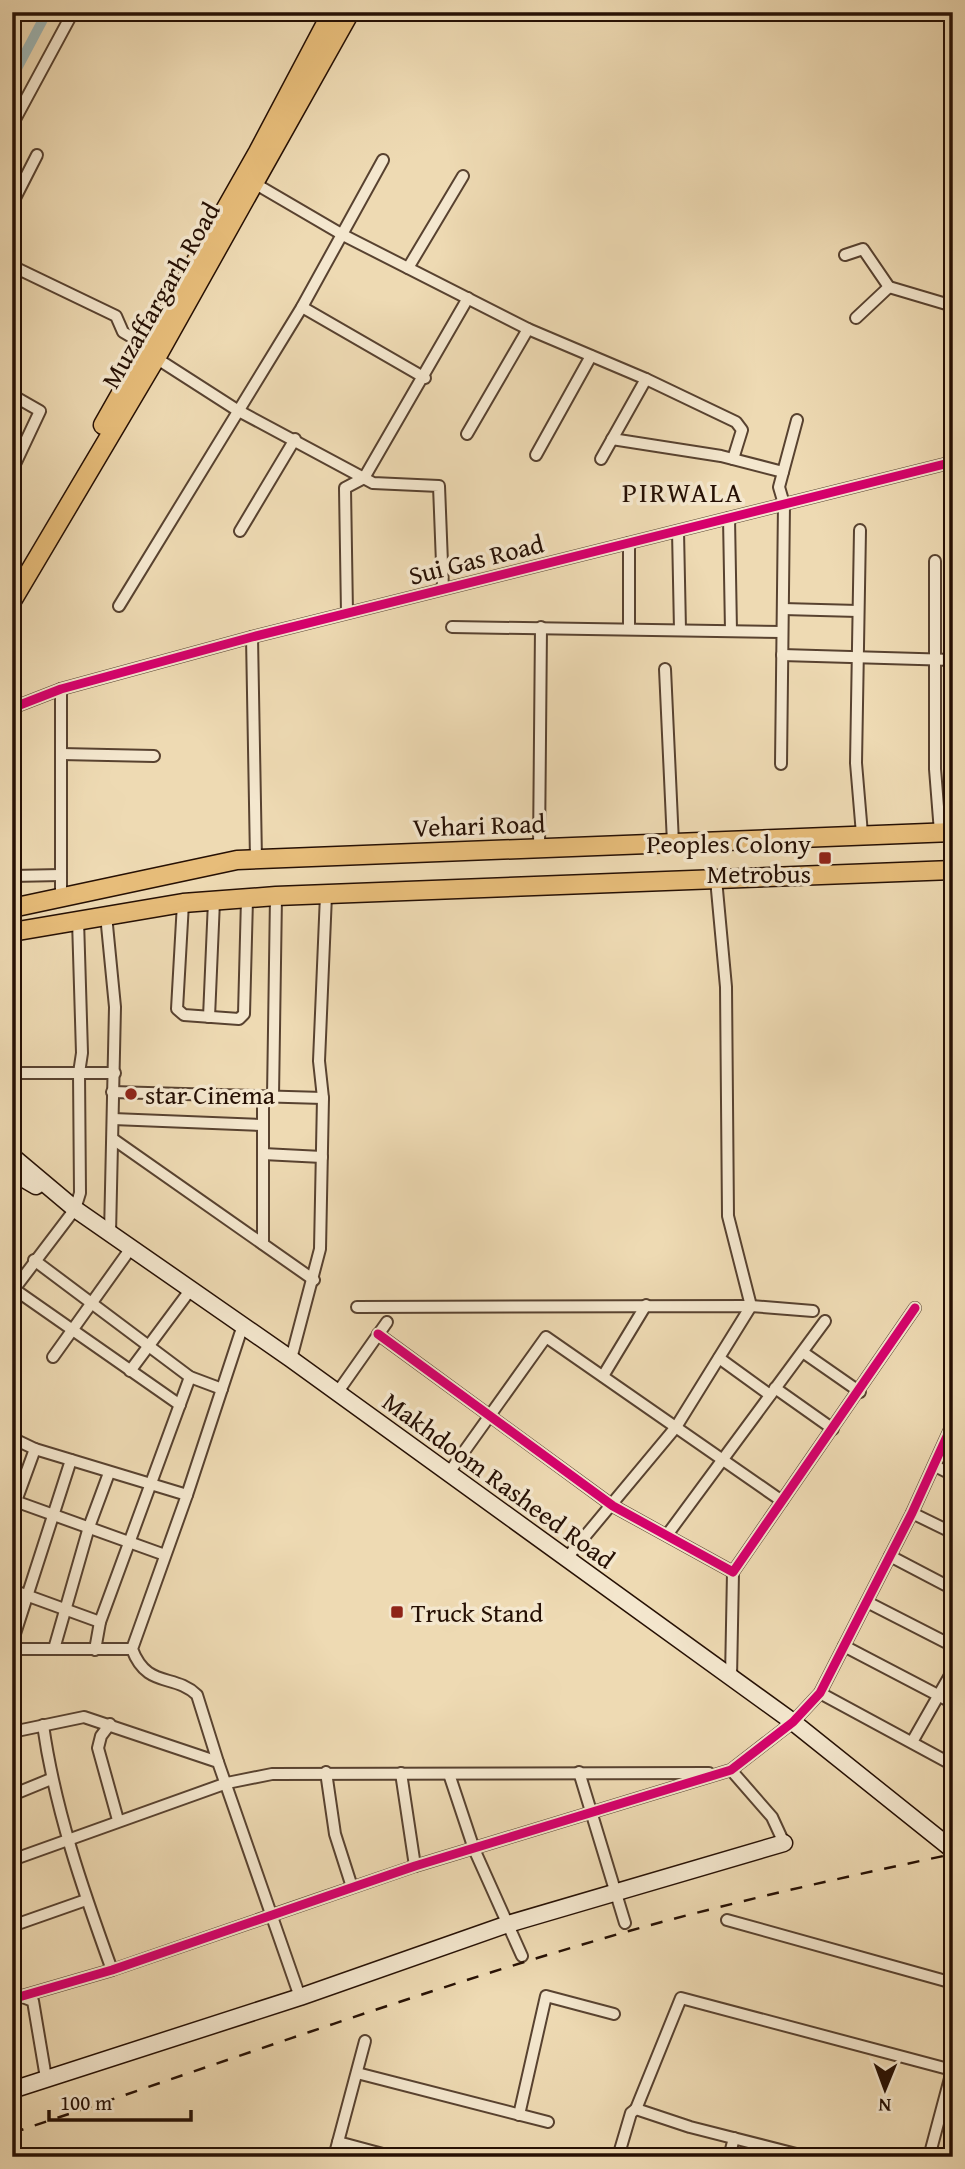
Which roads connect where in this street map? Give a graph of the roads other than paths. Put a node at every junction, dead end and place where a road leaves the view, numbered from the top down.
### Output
1 (73, 12) edge
2 (332, 12) edge
3 (350, 12) edge
4 (12, 125) edge
5 (37, 155) dead end
6 (383, 160) dead end
7 (463, 176) dead end
8 (254, 183) junction
9 (12, 204) edge
10 (344, 235) junction
11 (845, 255) dead end
12 (12, 266) edge
13 (408, 268) junction
14 (889, 287) junction
15 (468, 298) junction
16 (953, 306) edge
17 (302, 307) junction
18 (856, 318) dead end
19 (528, 329) junction
20 (151, 352) junction
21 (591, 356) junction
22 (425, 378) junction
23 (646, 379) junction
24 (12, 395) edge
25 (237, 410) junction
26 (797, 420) dead end
27 (467, 433) dead end
28 (295, 439) junction
29 (612, 439) junction
30 (536, 455) dead end
31 (601, 459) dead end
32 (733, 459) junction
33 (953, 462) edge
34 (13, 464) edge
35 (783, 472) junction
36 (364, 478) junction
37 (784, 504) junction
38 (729, 518) junction
39 (860, 530) dead end
40 (240, 531) dead end
41 (678, 531) junction
42 (629, 543) junction
43 (935, 561) dead end
44 (12, 579) edge
45 (443, 589) junction
46 (12, 601) edge
47 (118, 606) dead end
48 (783, 609) junction
49 (858, 611) junction
50 (347, 613) junction
51 (452, 626) dead end
52 (541, 627) junction
53 (629, 629) junction
54 (680, 630) junction
55 (731, 631) junction
56 (782, 632) junction
57 (252, 637) junction
58 (782, 655) junction
59 (857, 658) junction
60 (935, 660) junction
61 (953, 660) edge
62 (665, 669) dead end
63 (61, 689) junction
64 (12, 708) edge
65 (61, 754) junction
66 (153, 756) dead end
67 (781, 764) dead end
68 (947, 832) edge
69 (862, 834) junction
70 (673, 843) junction
71 (539, 849) junction
72 (256, 859) junction
73 (953, 870) edge
74 (61, 875) junction
75 (12, 876) edge
76 (716, 879) junction
77 (326, 895) junction
78 (275, 896) junction
79 (61, 899) junction
80 (247, 899) junction
81 (214, 901) junction
82 (183, 903) junction
83 (12, 908) edge
84 (106, 915) junction
85 (78, 920) junction
86 (12, 932) edge
87 (209, 1017) junction
88 (12, 1073) edge
89 (79, 1073) junction
90 (115, 1073) junction
91 (112, 1092) junction
92 (268, 1097) junction
93 (323, 1098) junction
94 (113, 1119) junction
95 (263, 1125) junction
96 (113, 1139) junction
97 (263, 1154) junction
98 (12, 1156) edge
99 (322, 1157) junction
100 (12, 1172) edge
101 (75, 1209) junction
102 (110, 1234) junction
103 (263, 1244) junction
104 (131, 1248) junction
105 (34, 1260) junction
106 (314, 1280) junction
107 (191, 1289) junction
108 (13, 1290) edge
109 (92, 1301) junction
110 (646, 1305) junction
111 (751, 1306) junction
112 (357, 1307) dead end
113 (915, 1308) dead end
114 (813, 1311) dead end
115 (825, 1321) dead end
116 (387, 1322) dead end
117 (243, 1325) junction
118 (74, 1330) junction
119 (378, 1334) junction
120 (148, 1343) junction
121 (804, 1353) junction
122 (53, 1357) dead end
123 (719, 1358) junction
124 (291, 1359) junction
125 (130, 1371) junction
126 (603, 1376) junction
127 (190, 1377) junction
128 (222, 1389) junction
129 (772, 1392) junction
130 (859, 1392) junction
131 (337, 1393) junction
132 (180, 1405) junction
133 (492, 1416) junction
134 (953, 1423) edge
135 (676, 1427) junction
136 (832, 1429) junction
137 (12, 1438) edge
138 (35, 1449) junction
139 (721, 1458) junction
140 (71, 1460) junction
141 (934, 1465) junction
142 (109, 1473) junction
143 (448, 1474) junction
144 (953, 1475) edge
145 (149, 1483) junction
146 (187, 1495) junction
147 (782, 1501) junction
148 (13, 1504) edge
149 (613, 1506) junction
150 (912, 1513) junction
151 (53, 1514) junction
152 (89, 1527) junction
153 (953, 1532) edge
154 (667, 1535) junction
155 (129, 1542) junction
156 (165, 1555) junction
157 (890, 1556) junction
158 (566, 1559) junction
159 (733, 1572) junction
160 (953, 1589) edge
161 (12, 1590) edge
162 (27, 1595) junction
163 (867, 1602) junction
164 (64, 1609) junction
165 (100, 1622) junction
166 (12, 1643) edge
167 (844, 1646) junction
168 (953, 1646) edge
169 (12, 1649) edge
170 (54, 1649) junction
171 (132, 1649) junction
172 (95, 1650) junction
173 (953, 1670) edge
174 (732, 1678) junction
175 (820, 1693) junction
176 (940, 1696) junction
177 (953, 1703) edge
178 (793, 1722) junction
179 (110, 1724) junction
180 (43, 1725) junction
181 (12, 1732) edge
182 (912, 1742) junction
183 (218, 1762) junction
184 (953, 1765) edge
185 (326, 1772) junction
186 (579, 1772) junction
187 (726, 1772) junction
188 (401, 1773) junction
189 (449, 1773) junction
190 (51, 1779) junction
191 (227, 1783) junction
192 (12, 1795) edge
193 (591, 1811) junction
194 (118, 1820) junction
195 (68, 1838) junction
196 (784, 1843) joint
197 (474, 1849) junction
198 (953, 1850) edge
199 (12, 1860) edge
200 (415, 1866) junction
201 (352, 1887) junction
202 (614, 1890) junction
203 (86, 1900) junction
204 (272, 1915) junction
205 (727, 1920) dead end
206 (625, 1923) dead end
207 (508, 1924) junction
208 (12, 1926) edge
209 (522, 1956) dead end
210 (112, 1970) junction
211 (953, 1983) edge
212 (16, 1997) edge
213 (300, 1997) junction
214 (614, 2014) dead end
215 (365, 2041) dead end
216 (952, 2068) edge
217 (356, 2073) junction
218 (46, 2078) junction
219 (12, 2090) edge
220 (636, 2109) junction
221 (519, 2115) junction
222 (548, 2122) dead end
223 (734, 2138) junction
224 (338, 2142) junction
225 (334, 2157) edge
226 (394, 2157) edge
227 (618, 2157) edge
228 (729, 2157) edge
229 (808, 2157) edge
230 (929, 2157) edge

1 - 4 street
2 - 20 main road
3 - 8 main road, Muzaffargarh Road
5 - 9 street
6 - 10 street
7 - 13 street
8 - 10 street
8 - 20 main road, Muzaffargarh Road
10 - 13 street
10 - 17 street
11 - 14 street
12 - 20 street
13 - 15 street
14 - 16 street
14 - 18 street
15 - 19 street
15 - 22 street
17 - 22 street
17 - 25 street
19 - 21 street
19 - 27 street
20 - 25 street
20 - 44 main road
20 - 46 main road, Muzaffargarh Road
21 - 23 street
21 - 30 street
22 - 36 street
23 - 29 street
23 - 32 street
24 - 34 street
25 - 28 street
25 - 47 street
26 - 35 street
28 - 36 street
28 - 40 street
29 - 31 street
29 - 32 street
32 - 35 street
33 - 37 street, Sui Gas Road
35 - 37 street
36 - 45 street
36 - 50 street
37 - 38 street, Sui Gas Road
37 - 48 street
38 - 41 street, Sui Gas Road
38 - 55 street
39 - 49 street
41 - 42 street, Sui Gas Road
41 - 54 street
42 - 45 street, Sui Gas Road
42 - 53 street
43 - 60 street
45 - 50 street, Sui Gas Road
48 - 49 street
48 - 56 street
49 - 59 street
50 - 57 street, Sui Gas Road
51 - 52 street
52 - 53 street
52 - 71 street
53 - 54 street
54 - 55 street
55 - 56 street
56 - 58 street
57 - 63 street, Sui Gas Road
57 - 72 street
58 - 59 street
58 - 67 street
59 - 60 street
59 - 69 street
60 - 61 street
60 - 68 street
62 - 70 street
63 - 64 street, Sui Gas Road
63 - 65 street
65 - 66 street
65 - 74 street
68 - 69 main road, Vehari Road
69 - 70 main road, Vehari Road
70 - 71 main road, Vehari Road
71 - 72 main road, Vehari Road
72 - 79 main road, Vehari Road
73 - 76 main road
74 - 75 street
74 - 79 street
76 - 77 main road
76 - 111 street
77 - 78 main road
77 - 93 street
78 - 80 main road
78 - 92 street
79 - 83 main road, Vehari Road
80 - 81 main road
80 - 87 street
81 - 82 main road
81 - 87 street
82 - 84 main road
82 - 87 street
84 - 85 main road
84 - 90 street
85 - 86 main road
85 - 89 street
88 - 89 street
89 - 90 street
89 - 101 street
90 - 91 street
91 - 92 street
91 - 94 street
92 - 93 street
92 - 95 street
93 - 99 street
94 - 95 street
94 - 96 street
95 - 97 street
96 - 102 street
96 - 103 street
97 - 99 street
97 - 103 street
98 - 101 main road, Makhdoom Rasheed Road
99 - 106 street
100 - 101 main road
101 - 102 main road, Makhdoom Rasheed Road
101 - 105 street
102 - 104 main road, Makhdoom Rasheed Road
103 - 106 street
104 - 107 main road, Makhdoom Rasheed Road
104 - 109 street
105 - 108 street
105 - 109 street
106 - 124 street
107 - 117 main road, Makhdoom Rasheed Road
107 - 120 street
108 - 118 street
109 - 118 street
109 - 120 street
110 - 111 street
110 - 112 street
110 - 126 street
111 - 114 street
111 - 123 street
113 - 130 street
115 - 121 street
116 - 119 street
117 - 124 main road, Makhdoom Rasheed Road
117 - 128 street
118 - 122 street
118 - 125 street
119 - 131 street
119 - 133 street
120 - 125 street
120 - 127 street
121 - 129 street
121 - 130 street
123 - 129 street
123 - 135 street
124 - 131 main road, Makhdoom Rasheed Road
125 - 132 street
126 - 133 street
126 - 135 street
127 - 128 street
127 - 132 street
128 - 146 street
129 - 136 street
129 - 139 street
130 - 136 street
131 - 143 main road, Makhdoom Rasheed Road
132 - 145 street
133 - 143 street
133 - 149 street
134 - 141 street
135 - 139 street
135 - 149 street
136 - 147 street
137 - 138 street
138 - 140 street
138 - 148 street
139 - 147 street
139 - 154 street
140 - 142 street
140 - 151 street
141 - 144 street
141 - 150 street
142 - 145 street
142 - 152 street
143 - 158 main road, Makhdoom Rasheed Road
145 - 146 street
145 - 155 street
146 - 156 street
147 - 159 street
148 - 151 street
149 - 154 street
149 - 158 street
150 - 153 street
150 - 157 street
151 - 152 street
151 - 162 street
152 - 155 street
152 - 164 street
154 - 159 street
155 - 156 street
155 - 165 street
156 - 171 street
157 - 160 street
157 - 163 street
158 - 174 main road, Makhdoom Rasheed Road
159 - 174 street
161 - 162 street
162 - 164 street
162 - 166 street
163 - 167 street
163 - 168 street
164 - 165 street
164 - 170 street
165 - 172 street
167 - 175 street
167 - 176 street
169 - 170 street
170 - 172 street
171 - 172 street
171 - 183 street
173 - 176 street
174 - 178 main road, Makhdoom Rasheed Road
175 - 178 street
175 - 182 street
176 - 177 street
176 - 182 street
178 - 187 street
178 - 198 main road, Makhdoom Rasheed Road
179 - 180 street
179 - 183 street
179 - 194 street
180 - 181 street
180 - 190 street
182 - 184 street
183 - 191 street
185 - 188 street
185 - 191 street
185 - 201 street
186 - 187 street
186 - 189 street
186 - 193 street
187 - 193 street
187 - 196 street
188 - 189 street
188 - 200 street
189 - 197 street
190 - 192 street
190 - 195 street
191 - 194 street
191 - 204 street
193 - 197 street
193 - 202 street
194 - 195 street
195 - 199 street
195 - 203 street
196 - 202 main road
197 - 200 street
197 - 207 street
200 - 201 street
201 - 204 street
202 - 206 street
202 - 207 main road
203 - 208 street
203 - 210 street
204 - 210 street
204 - 213 street
205 - 211 street
207 - 209 street
207 - 213 main road
210 - 212 street
212 - 218 street
213 - 218 main road
214 - 221 street
215 - 217 street
216 - 220 street
216 - 230 street
217 - 221 street
217 - 224 street
218 - 219 main road
220 - 223 street
220 - 227 street
221 - 222 street
223 - 228 street
223 - 229 street
224 - 225 street
224 - 226 street

